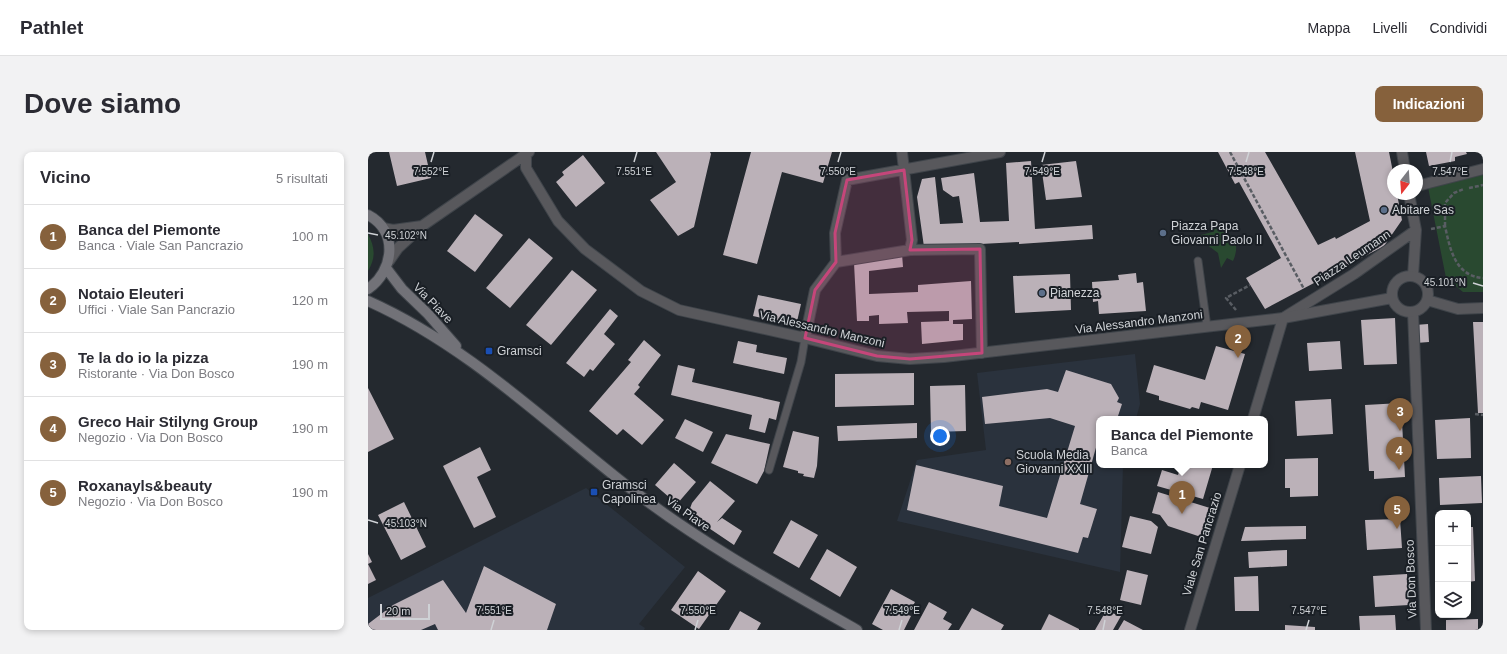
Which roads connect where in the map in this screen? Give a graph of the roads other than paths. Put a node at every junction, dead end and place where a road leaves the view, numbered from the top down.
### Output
1 (902, 152) edge
2 (1000, 152) edge
3 (1402, 152) edge
4 (527, 153) edge
5 (1404, 164) edge
6 (1483, 168) edge
7 (904, 170) junction
8 (1423, 184) edge
9 (1410, 200) edge
10 (368, 215) edge
11 (422, 226) junction
12 (383, 228) junction
13 (1416, 230) junction
14 (910, 250) junction
15 (1198, 261) dead end
16 (836, 262) junction
17 (388, 265) junction
18 (1413, 276) junction
19 (368, 289) edge
20 (1392, 298) junction
21 (1427, 300) junction
22 (368, 302) edge
23 (1483, 308) edge
24 (1412, 312) junction
25 (1283, 318) junction
26 (1207, 327) junction
27 (805, 338) junction
28 (982, 353) junction
29 (462, 354) junction
30 (1255, 416) edge
31 (1239, 468) edge
32 (769, 470) dead end
33 (857, 630) edge
34 (1190, 630) edge
35 (1426, 630) edge

1 - 7 street
2 - 7 street
3 - 5 street
4 - 11 street
4 - 27 street, Via Alessandro Manzoni
6 - 8 street
7 - 14 street
7 - 16 street
9 - 13 street
10 - 12 main road
11 - 12 street
11 - 17 street
12 - 17 main road
13 - 18 street
13 - 25 street, Piazza Leumann
14 - 16 street
14 - 28 street
15 - 26 lane
16 - 27 street
17 - 19 main road
17 - 29 main road, Via Piave
18 - 20 street
18 - 21 street
20 - 24 street
20 - 25 street
21 - 23 street
21 - 24 street
22 - 29 main road, Via Piave
24 - 35 street, Via Don Bosco
25 - 26 street, Via Alessandro Manzoni
25 - 30 street
26 - 28 street, Via Alessandro Manzoni
27 - 28 street, Via Alessandro Manzoni
27 - 32 lane
29 - 33 main road, Via Piave
31 - 34 street, Viale San Pancrazio

